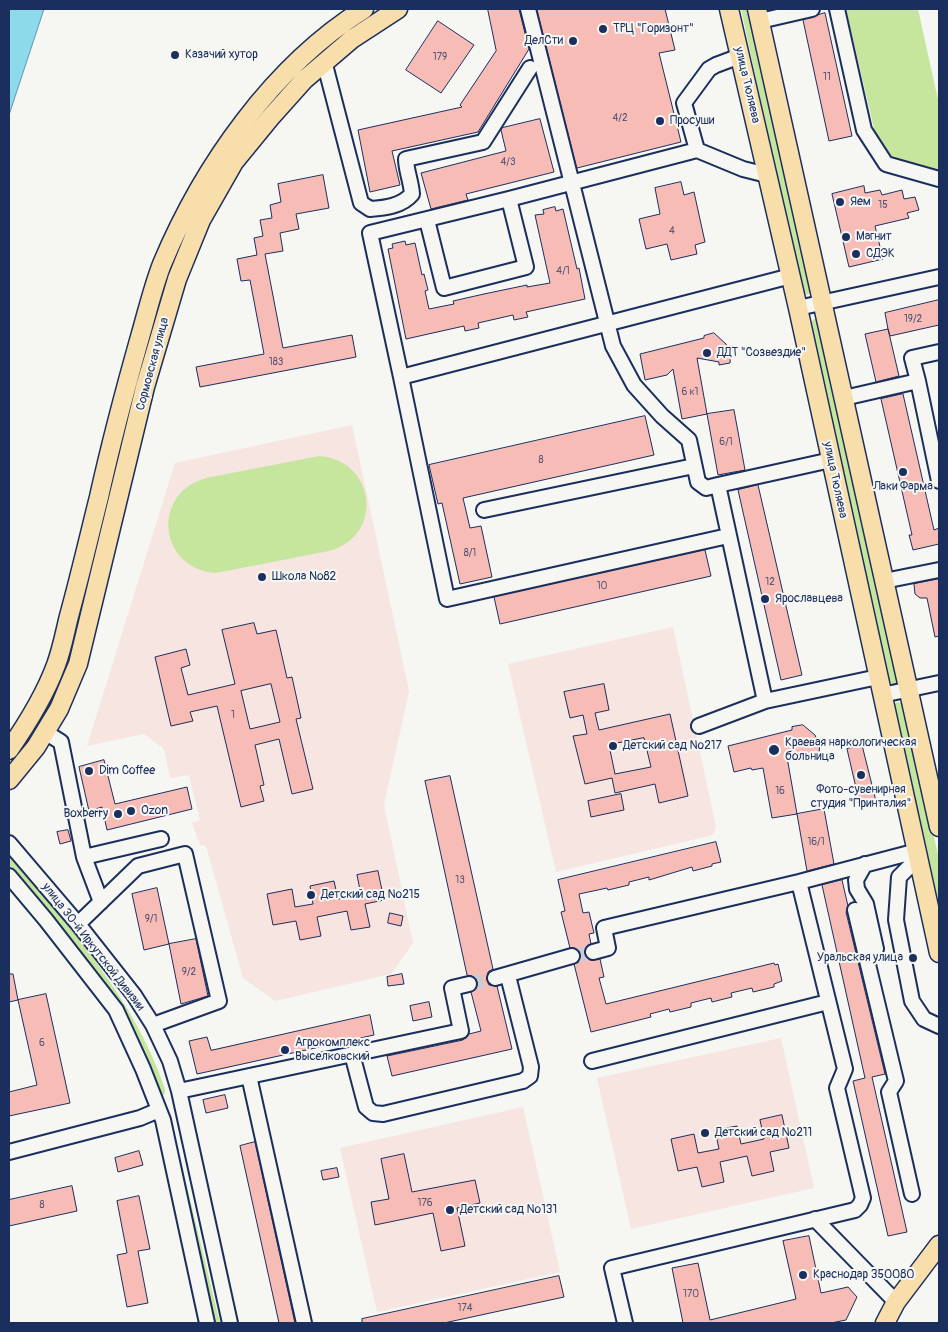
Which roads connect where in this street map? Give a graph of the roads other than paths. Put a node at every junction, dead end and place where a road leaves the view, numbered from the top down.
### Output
1 (364, 9) edge
2 (398, 9) edge
3 (528, 9) edge
4 (729, 9) edge
5 (812, 9) edge
6 (838, 9) edge
7 (759, 15) edge
8 (740, 56) junction
9 (324, 61) junction
10 (530, 68) dead end
11 (697, 150) junction
12 (767, 176) junction
13 (939, 179) edge
14 (571, 182) junction
15 (509, 199) junction
16 (427, 220) junction
17 (165, 260) junction
18 (182, 267) junction
19 (791, 276) junction
20 (939, 277) edge
21 (823, 303) junction
22 (798, 308) junction
23 (607, 323) junction
24 (939, 352) edge
25 (401, 377) junction
26 (918, 381) junction
27 (844, 398) junction
28 (831, 460) junction
29 (694, 466) junction
30 (939, 481) edge
31 (718, 485) junction
32 (484, 510) dead end
33 (728, 536) junction
34 (939, 570) edge
35 (884, 581) junction
36 (878, 677) junction
37 (939, 683) edge
38 (909, 690) junction
39 (882, 695) junction
40 (765, 701) junction
41 (699, 726) dead end
42 (45, 732) junction
43 (9, 750) edge
44 (9, 780) edge
45 (934, 782) edge
46 (939, 827) edge
47 (161, 839) dead end
48 (9, 843) edge
49 (918, 855) junction
50 (84, 856) junction
51 (865, 864) junction
52 (9, 876) edge
53 (799, 882) junction
54 (101, 902) junction
55 (855, 910) dead end
56 (78, 924) junction
57 (593, 952) tunnel mouth
58 (865, 952) junction
59 (939, 953) edge
60 (572, 956) tunnel mouth
61 (469, 984) tunnel mouth
62 (828, 1002) junction
63 (153, 1024) junction
64 (939, 1026) edge
65 (352, 1054) junction
66 (592, 1061) dead end
67 (249, 1076) junction
68 (180, 1091) junction
69 (161, 1115) junction
70 (185, 1115) junction
71 (9, 1152) edge
72 (912, 1194) dead end
73 (815, 1220) junction
74 (939, 1245) edge
75 (896, 1302) junction
76 (207, 1323) edge
77 (230, 1323) edge
78 (304, 1323) edge
79 (625, 1323) edge
80 (884, 1323) edge

1 - 17 main road, Сормовская улица
2 - 9 main road, Сормовская улица
3 - 14 street
4 - 8 main road, улица Тюляева
5 - 7 street
6 - 13 street
7 - 21 main road
8 - 11 street
8 - 12 main road, улица Тюляева
9 - 10 street
9 - 18 main road, Сормовская улица
11 - 12 street
11 - 14 street
12 - 19 main road, улица Тюляева
14 - 15 street
14 - 23 street
15 - 16 street
15 - 16 street
16 - 25 street
17 - 18 main road
17 - 43 main road, Сормовская улица
18 - 42 main road, Сормовская улица
19 - 22 main road, улица Тюляева
19 - 23 street
20 - 21 street
21 - 22 street
21 - 27 main road
22 - 28 main road, улица Тюляева
23 - 25 street
23 - 29 street
24 - 26 street
25 - 33 street
26 - 27 street
26 - 30 street
27 - 35 main road
28 - 31 street
28 - 36 main road, улица Тюляева
29 - 31 street
29 - 32 street
31 - 33 street
33 - 40 street
34 - 35 street
35 - 38 main road
36 - 39 main road, улица Тюляева
36 - 40 street
37 - 38 street
38 - 39 street
38 - 45 main road
39 - 49 main road, улица Тюляева
40 - 41 street
42 - 44 main road, Сормовская улица
42 - 50 street
45 - 46 main road
47 - 50 street
48 - 56 street, улица 30-й Иркутской Дивизии
49 - 51 street
49 - 59 main road, улица Тюляева
49 - 64 street
50 - 54 street
51 - 53 street
51 - 58 street
52 - 69 street, улица 30-й Иркутской Дивизии
53 - 57 street
53 - 62 street
54 - 56 street
54 - 63 street
55 - 58 street
56 - 63 street, улица 30-й Иркутской Дивизии
58 - 72 street
60 - 65 street
61 - 65 street
62 - 66 street
62 - 73 street
63 - 68 street, улица 30-й Иркутской Дивизии
65 - 67 street
67 - 68 street
67 - 78 street
68 - 70 street, улица 30-й Иркутской Дивизии
69 - 70 street
69 - 71 street
69 - 76 street, улица 30-й Иркутской Дивизии
70 - 77 street, улица 30-й Иркутской Дивизии
73 - 75 street
73 - 79 street
74 - 75 main road
75 - 80 main road

